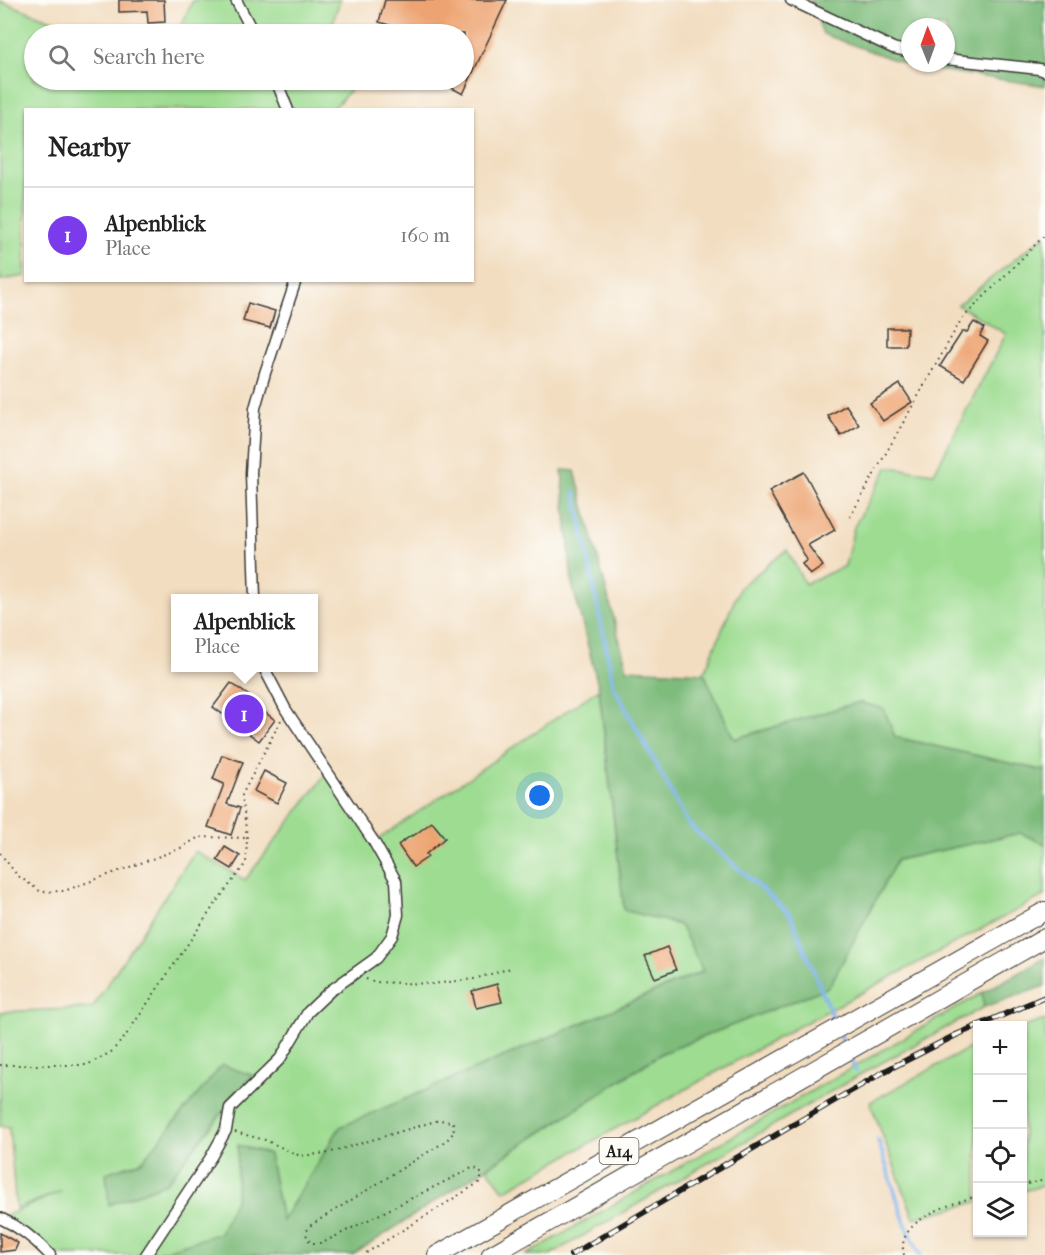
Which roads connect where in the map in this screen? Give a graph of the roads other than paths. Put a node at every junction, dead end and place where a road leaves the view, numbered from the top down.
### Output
1 (236, 0) edge
2 (791, 0) edge
3 (249, 24) edge
4 (901, 50) edge
5 (955, 60) edge
6 (1045, 71) edge
7 (280, 90) edge
8 (287, 108) edge
9 (296, 282) edge
10 (255, 594) edge
11 (266, 672) edge
12 (1045, 911) edge
13 (1045, 938) edge
14 (0, 1218) edge
15 (50, 1255) edge
16 (146, 1255) edge
17 (437, 1255) edge
18 (491, 1255) edge

1 - 3 street
2 - 4 street
5 - 6 street
7 - 8 street
9 - 10 street
11 - 16 street
12 - 17 highway, A14
13 - 18 highway, A14
14 - 15 street

